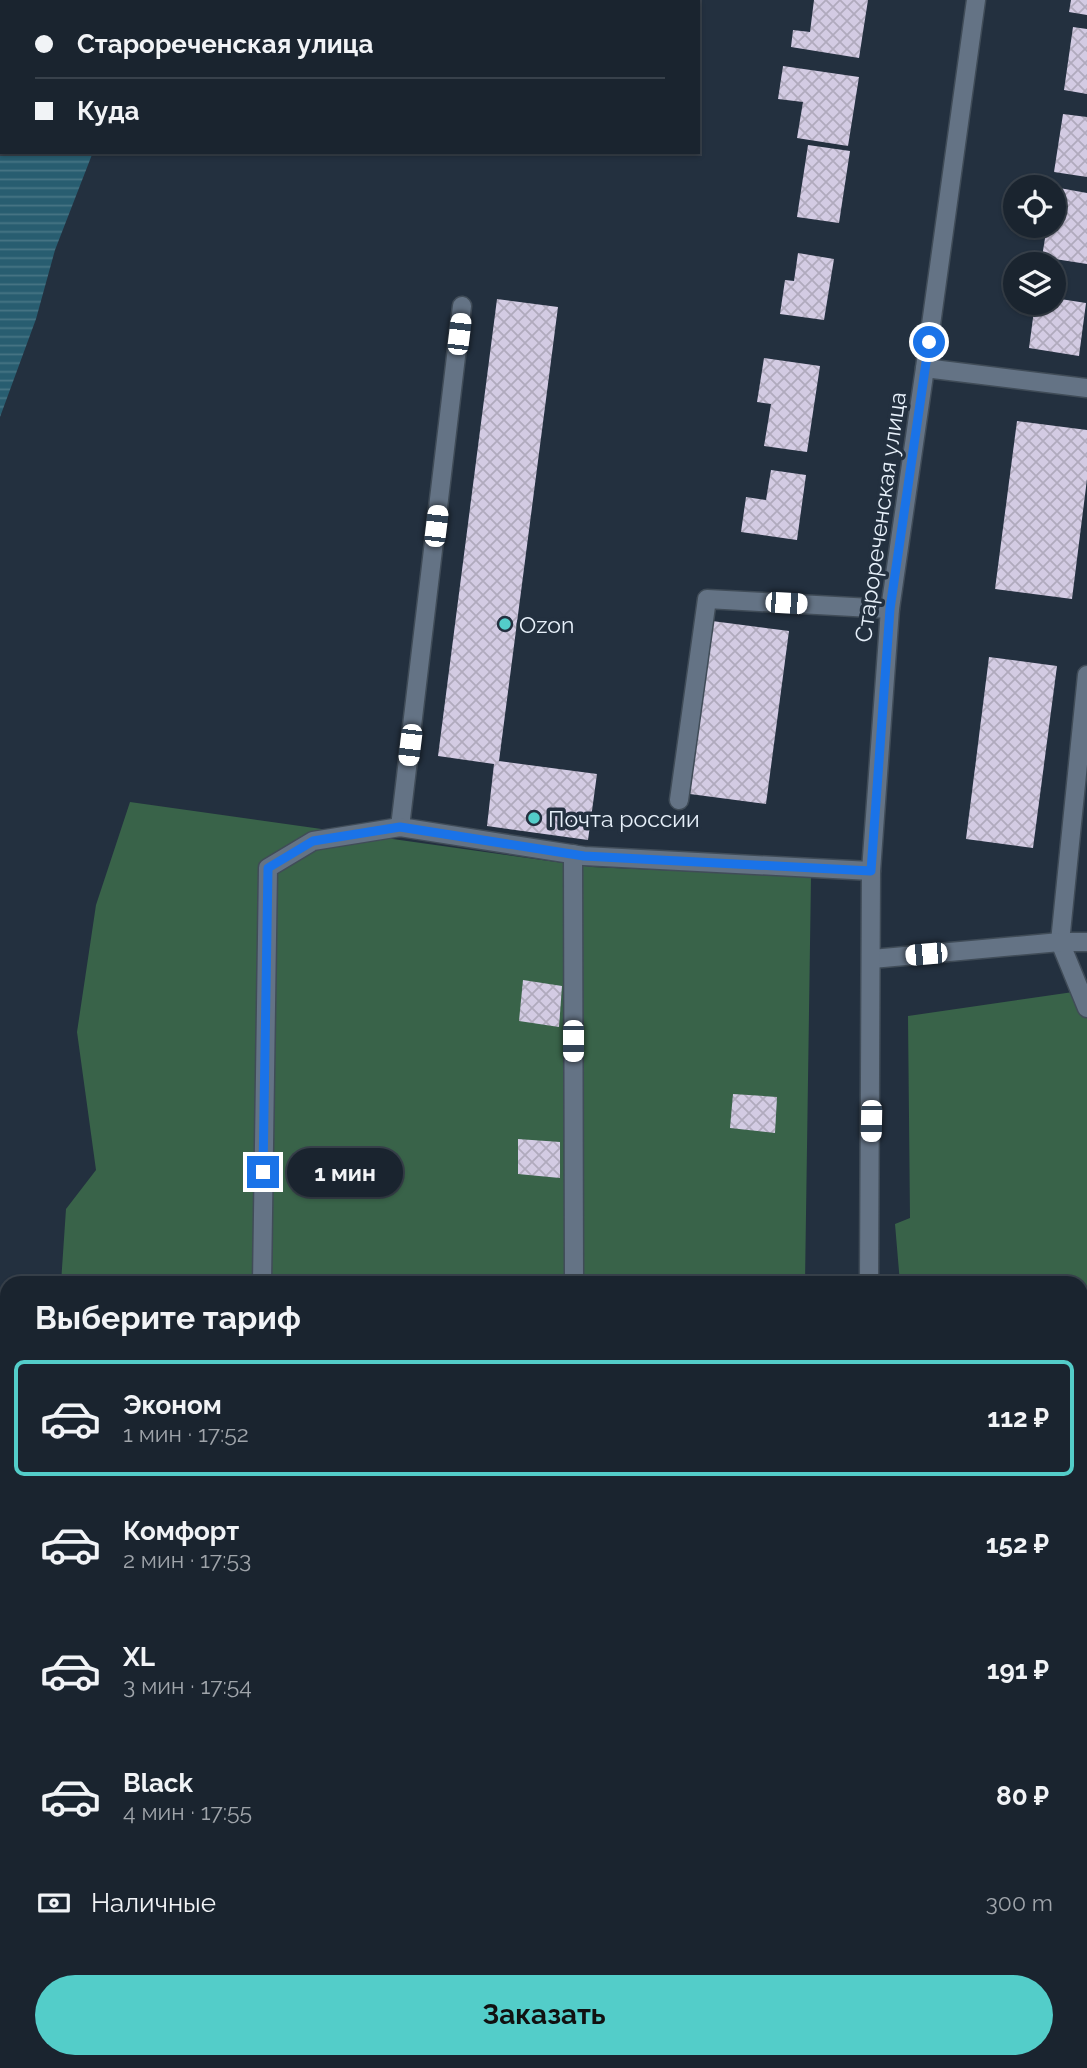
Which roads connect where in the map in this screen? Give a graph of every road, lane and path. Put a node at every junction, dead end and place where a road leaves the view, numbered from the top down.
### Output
1 (976, 0) edge
2 (462, 306) dead end
3 (925, 368) junction
4 (1087, 388) edge
5 (890, 609) junction
6 (1087, 675) edge
7 (679, 800) dead end
8 (400, 827) junction
9 (573, 854) junction
10 (871, 871) junction
11 (1060, 942) junction
12 (1087, 942) edge
13 (872, 959) junction
14 (1087, 1008) edge
15 (262, 1276) edge
16 (574, 1276) edge
17 (869, 1276) edge

1 - 3 street, Старореченская улица
2 - 8 street
3 - 4 street
3 - 5 street, Старореченская улица
5 - 7 street
5 - 10 street, Старореченская улица
6 - 11 street
8 - 9 street
8 - 15 street
9 - 10 street
9 - 16 street
10 - 13 street, Старореченская улица
11 - 12 street
11 - 13 street
11 - 14 street
13 - 17 street, Старореченская улица

